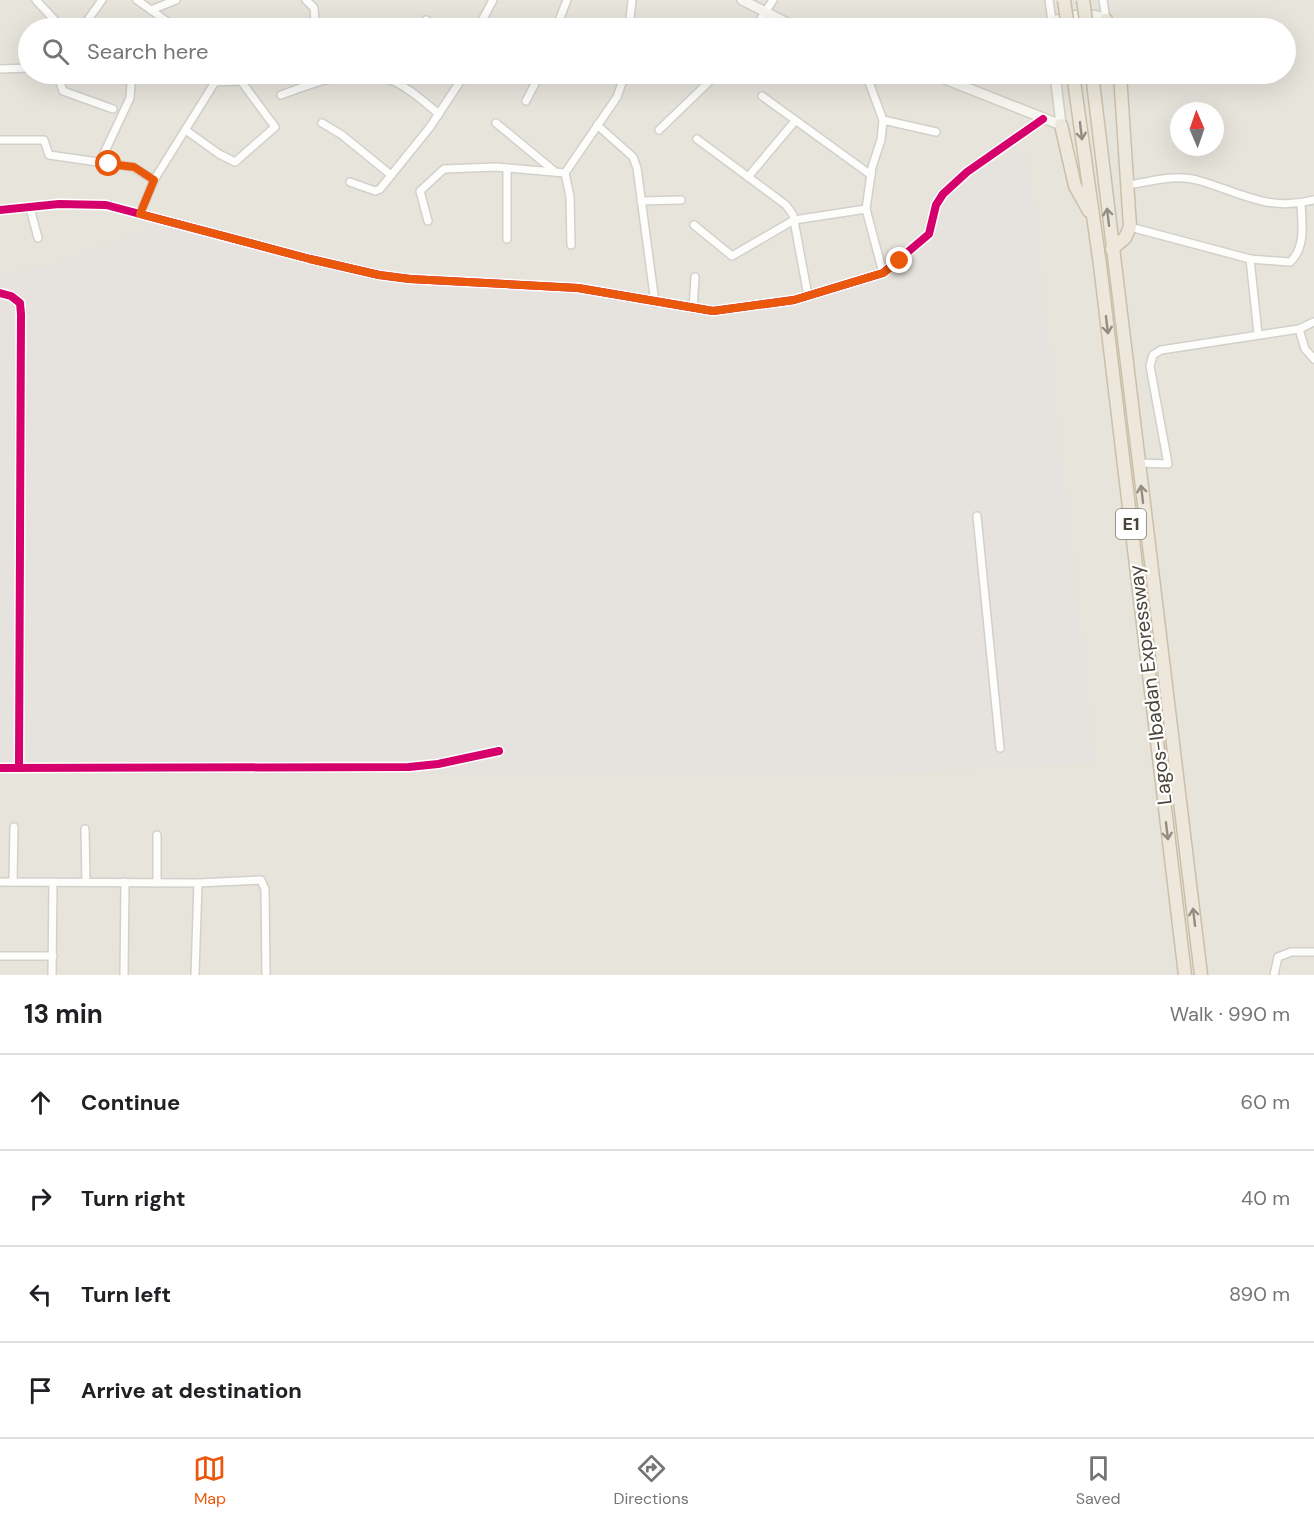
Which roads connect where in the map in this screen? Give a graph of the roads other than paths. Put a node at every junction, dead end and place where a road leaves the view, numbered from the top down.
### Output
1 (36, 0) edge
2 (102, 0) edge
3 (137, 0) edge
4 (176, 0) edge
5 (306, 0) edge
6 (493, 0) edge
7 (567, 0) edge
8 (632, 0) edge
9 (742, 0) edge
10 (773, 0) edge
11 (1049, 0) edge
12 (1064, 0) edge
13 (1083, 0) edge
14 (1103, 0) edge
15 (151, 10) junction
16 (768, 12) junction
17 (53, 18) edge
18 (89, 18) edge
19 (162, 18) edge
20 (315, 18) edge
21 (483, 18) edge
22 (560, 18) edge
23 (630, 18) edge
24 (763, 18) edge
25 (779, 18) edge
26 (1052, 18) edge
27 (1067, 18) edge
28 (1075, 18) edge
29 (1086, 18) edge
30 (1102, 18) edge
31 (1106, 18) edge
32 (18, 68) edge
33 (0, 69) edge
34 (61, 84) edge
35 (130, 84) edge
36 (215, 84) edge
37 (243, 84) edge
38 (315, 84) edge
39 (398, 84) edge
40 (458, 84) edge
41 (535, 84) edge
42 (622, 84) edge
43 (707, 84) edge
44 (870, 84) edge
45 (957, 84) edge
46 (1056, 84) edge
47 (1074, 84) edge
48 (1093, 84) edge
49 (1121, 84) edge
50 (281, 95) dead end
51 (762, 96) dead end
52 (526, 101) dead end
53 (113, 109) dead end
54 (439, 114) junction
55 (1043, 119) junction
56 (883, 120) junction
57 (795, 121) junction
58 (322, 123) dead end
59 (496, 123) dead end
60 (597, 125) junction
61 (1061, 125) junction
62 (659, 130) dead end
63 (186, 131) junction
64 (936, 132) dead end
65 (697, 139) dead end
66 (0, 140) edge
67 (99, 164) junction
68 (507, 168) junction
69 (553, 171) junction
70 (565, 173) junction
71 (871, 175) junction
72 (391, 176) junction
73 (748, 177) junction
74 (154, 180) junction
75 (350, 182) dead end
76 (1128, 185) junction
77 (681, 200) dead end
78 (1314, 200) edge
79 (641, 201) junction
80 (1300, 204) junction
81 (30, 208) junction
82 (866, 209) junction
83 (0, 210) edge
84 (140, 214) junction
85 (1092, 216) junction
86 (794, 220) junction
87 (428, 221) dead end
88 (694, 225) dead end
89 (1130, 227) junction
90 (38, 238) dead end
91 (507, 239) dead end
92 (571, 245) dead end
93 (1112, 249) junction
94 (1250, 259) junction
95 (883, 273) junction
96 (695, 277) dead end
97 (0, 293) edge
98 (808, 296) junction
99 (655, 303) junction
100 (693, 309) junction
101 (1314, 322) edge
102 (1299, 329) junction
103 (1258, 334) junction
104 (1314, 359) edge
105 (1139, 464) junction
106 (977, 516) dead end
107 (1000, 748) dead end
108 (499, 751) dead end
109 (0, 768) edge
110 (19, 768) junction
111 (14, 827) dead end
112 (85, 829) dead end
113 (157, 835) dead end
114 (0, 882) edge
115 (13, 882) junction
116 (53, 882) junction
117 (86, 882) junction
118 (125, 882) junction
119 (157, 883) junction
120 (198, 884) junction
121 (1314, 952) edge
122 (0, 956) edge
123 (53, 956) junction
124 (52, 975) edge
125 (123, 975) edge
126 (195, 975) edge
127 (266, 975) edge
128 (1185, 975) edge
129 (1201, 975) edge
130 (1274, 975) edge

1 - 17 street
2 - 18 street
3 - 15 street
4 - 15 street
5 - 20 street
6 - 21 street
7 - 22 street
8 - 23 street
9 - 16 street
10 - 16 street
11 - 26 street
12 - 27 highway, bridge
13 - 29 highway, bridge
14 - 31 street
15 - 19 street
16 - 24 street
16 - 25 street
28 - 30 street
32 - 33 street
34 - 53 street
35 - 67 street
36 - 63 street
37 - 63 street
38 - 50 street
39 - 54 street
40 - 54 street
41 - 52 street
42 - 60 street
43 - 62 street
44 - 56 street
45 - 55 street
46 - 61 street
47 -> 85 highway, Lagos-Ibadan Expressway / E1
93 -> 48 highway, Lagos-Ibadan Expressway / E1
49 - 76 highway
51 - 57 street
54 - 72 street
55 - 61 street
55 - 95 street
56 - 64 street
56 - 71 street
57 - 71 street
57 - 73 street
58 - 72 street
59 - 69 street
60 - 70 street
60 - 79 street
61 - 85 highway
63 - 74 street
65 - 73 street
66 - 67 street
67 - 74 street
68 - 69 street
68 - 87 street
68 - 91 street
69 - 70 street
70 - 92 street
71 - 82 street
72 - 75 street
73 - 86 street
74 - 84 street
76 - 80 street
76 - 89 highway
77 - 79 street
78 - 80 street
79 - 99 street
80 - 94 street
81 - 83 street
81 - 84 street
81 - 90 street
82 - 86 street
82 - 95 street
84 - 99 street
85 -> 128 highway, Lagos-Ibadan Expressway / E1
86 - 88 street
86 - 98 street
89 - 93 highway
89 - 94 street
93 - 105 highway, Lagos-Ibadan Expressway / E1
94 - 103 street
95 - 98 street
96 - 100 street
97 - 110 street
98 - 100 street
99 - 100 street
101 - 102 street
102 - 103 street
102 - 104 street
103 - 105 street
129 -> 105 highway, Lagos-Ibadan Expressway / E1
106 - 107 street
108 - 110 street
109 - 110 street
111 - 115 street
112 - 117 street
113 - 119 street
114 - 115 street
115 - 116 street
116 - 117 street
116 - 123 street
117 - 118 street
118 - 119 street
118 - 125 street
119 - 120 street
120 - 126 street
120 - 127 street
121 - 130 street
122 - 123 street
123 - 124 street

